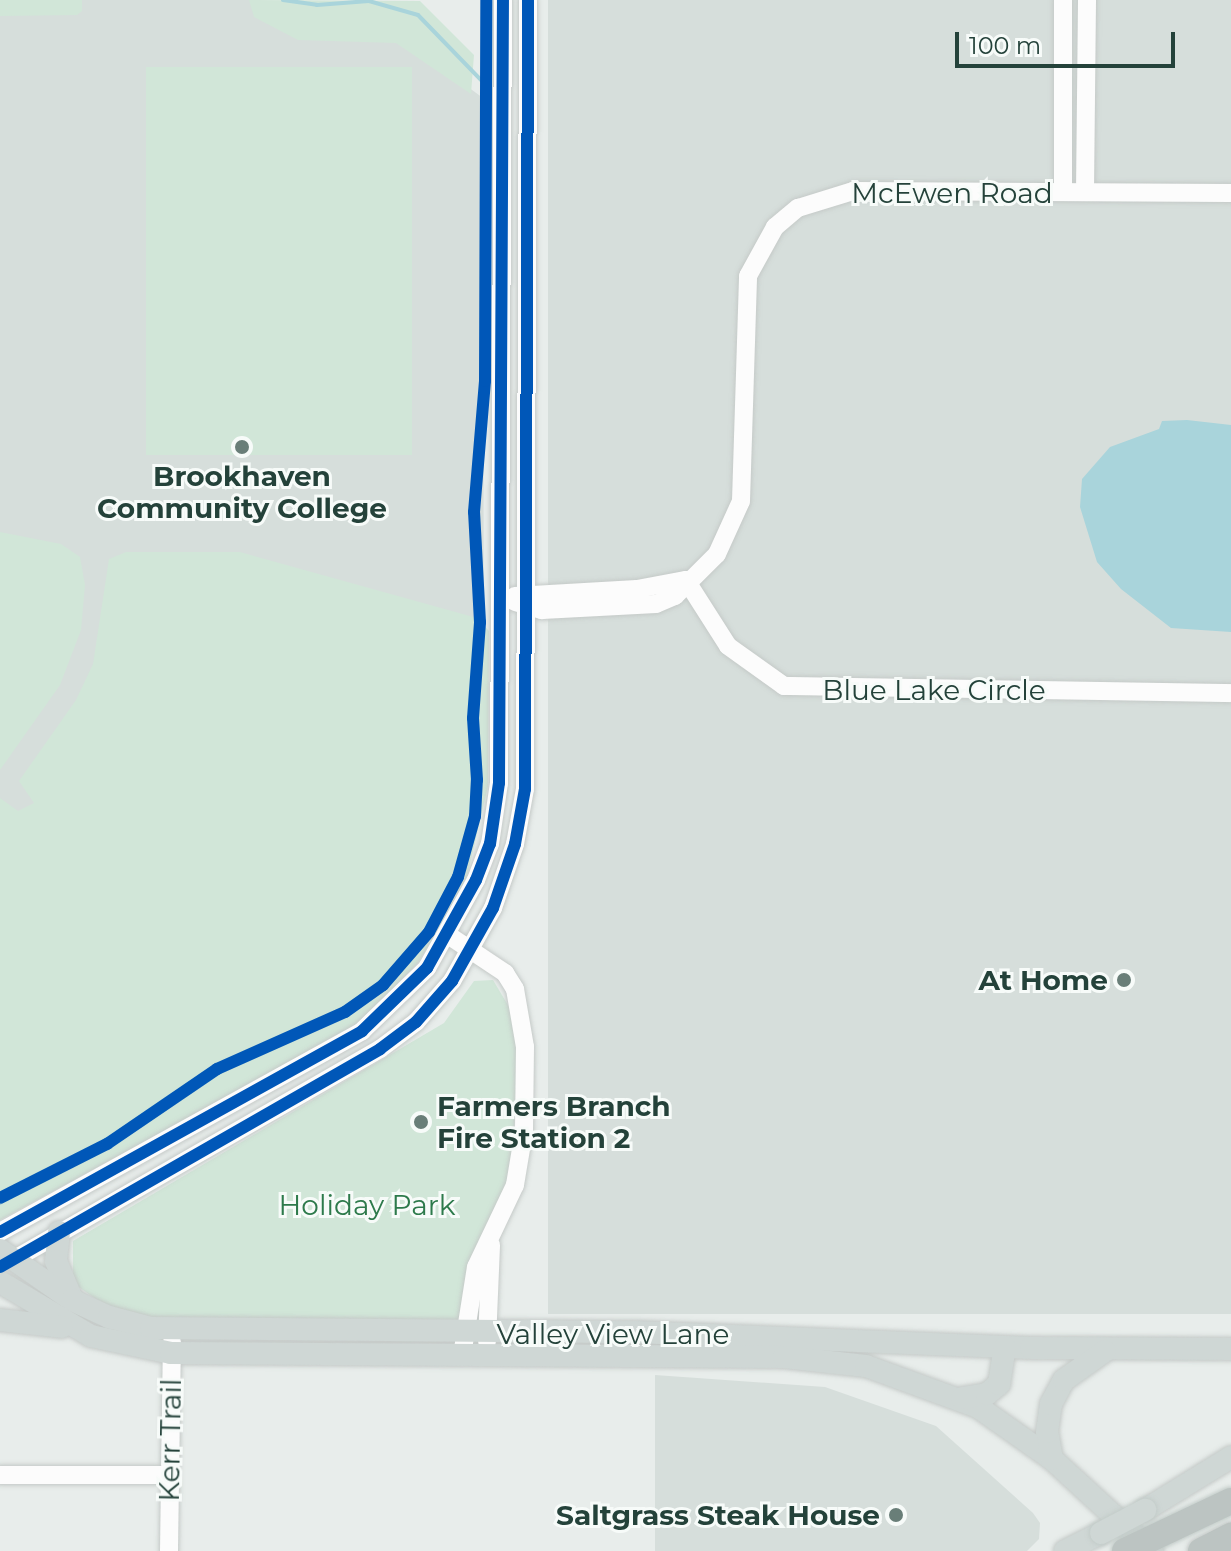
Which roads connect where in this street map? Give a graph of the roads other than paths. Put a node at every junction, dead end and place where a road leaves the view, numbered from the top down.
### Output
1 (503, 0) edge
2 (528, 0) edge
3 (1063, 0) edge
4 (1087, 0) edge
5 (1063, 192) junction
6 (1085, 192) junction
7 (1231, 193) edge
8 (686, 580) junction
9 (500, 599) junction
10 (524, 599) junction
11 (1231, 693) edge
12 (448, 935) junction
13 (473, 949) junction
14 (0, 1232) edge
15 (59, 1232) junction
16 (491, 1245) junction
17 (4, 1259) edge
18 (0, 1282) edge
19 (72, 1300) junction
20 (0, 1320) edge
21 (173, 1329) junction
22 (79, 1330) junction
23 (463, 1344) junction
24 (487, 1344) junction
25 (800, 1346) junction
26 (1005, 1347) junction
27 (1110, 1349) junction
28 (1231, 1349) edge
29 (171, 1353) junction
30 (962, 1398) junction
31 (1231, 1457) edge
32 (1052, 1459) junction
33 (1231, 1474) edge
34 (0, 1475) edge
35 (170, 1475) junction
36 (1231, 1501) edge
37 (1145, 1510) junction
38 (1231, 1536) edge
39 (1126, 1540) edge
40 (169, 1551) edge
41 (1065, 1551) edge
42 (1152, 1551) edge
43 (1201, 1551) edge

1 - 9 street
2 - 10 street
3 - 5 street
4 - 6 street
5 - 6 street, McEwen Road
5 - 8 street, McEwen Road
6 - 7 street, McEwen Road
8 - 10 street, McEwen Road
8 - 11 street, Blue Lake Circle
9 - 10 street, McEwen Road
9 - 12 street
10 - 13 street
12 - 13 street
12 - 14 street
13 - 15 street
13 - 16 street
15 - 17 street
15 - 19 main road
16 - 23 street
16 - 24 street
17 - 19 main road, Valley View Lane
18 - 22 main road, Valley View Lane
19 - 21 main road, Valley View Lane
20 - 22 main road
21 - 23 main road, Valley View Lane
21 - 29 street, Kerr Trail
22 - 29 main road, Valley View Lane
23 - 24 main road, Valley View Lane
23 - 29 main road, Valley View Lane
24 - 25 main road, Valley View Lane
25 - 26 main road, Valley View Lane
25 - 30 main road, Valley View Lane
26 - 27 main road, Valley View Lane
26 - 30 main road
27 - 28 main road, Valley View Lane
27 - 32 main road
29 - 35 street, Kerr Trail
30 - 32 main road, Valley View Lane
31 - 37 main road
32 - 39 main road, Valley View Lane
33 - 37 main road
34 - 35 street
35 - 40 street, Kerr Trail
36 - 39 highway, bridge
37 - 41 main road, bridge
38 - 43 highway
39 - 42 main road, Valley View Lane

